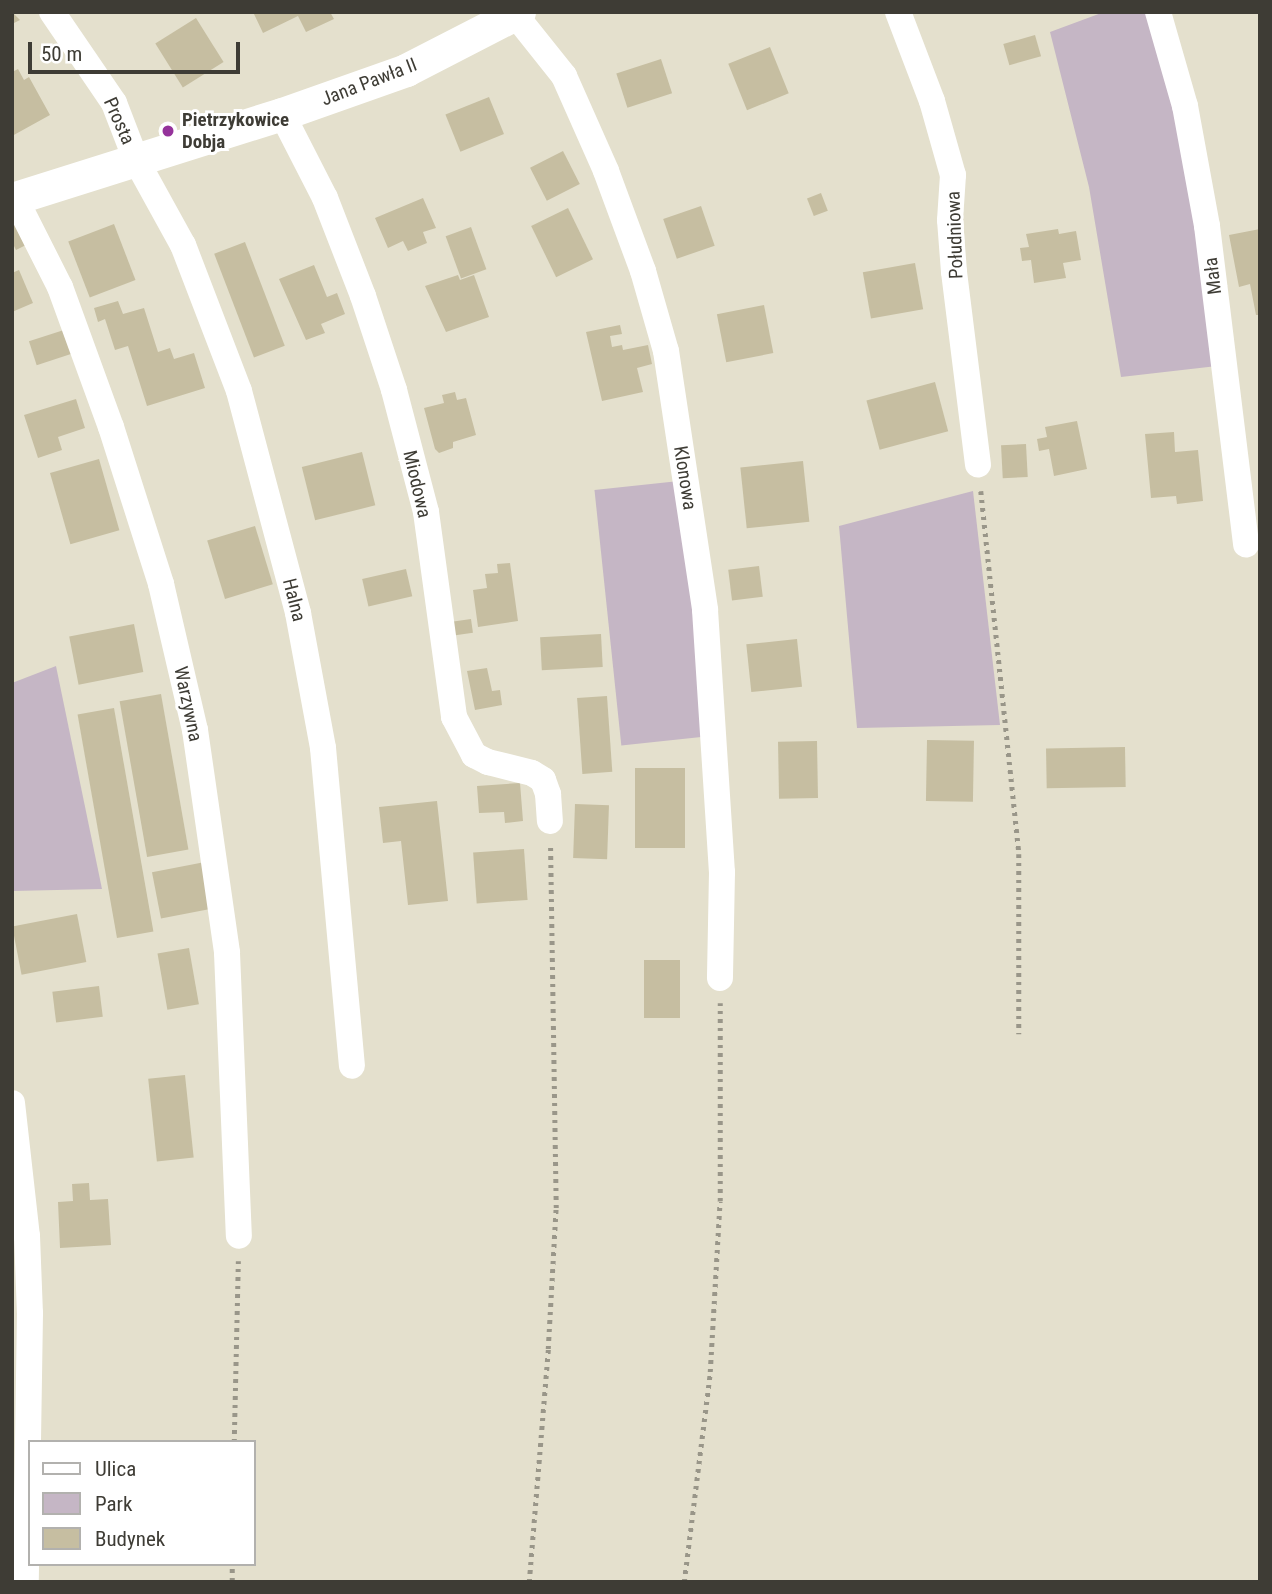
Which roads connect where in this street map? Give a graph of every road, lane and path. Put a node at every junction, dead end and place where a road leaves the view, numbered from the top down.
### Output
1 (52, 12) edge
2 (898, 12) edge
3 (1158, 12) edge
4 (515, 13) edge
5 (282, 114) junction
6 (136, 160) junction
7 (14, 199) edge
8 (978, 465) joint
9 (1246, 545) dead end
10 (550, 821) joint
11 (720, 978) joint
12 (1019, 1034) dead end
13 (352, 1066) dead end
14 (12, 1103) edge
15 (239, 1236) joint
16 (29, 1440) edge
17 (234, 1440) edge
18 (28, 1496) edge
19 (26, 1582) edge
20 (530, 1582) edge
21 (684, 1582) edge

1 - 6 street, Prosta
2 - 8 street, Południowa
3 - 9 street, Mała
4 - 5 street, Jana Pawła II
4 - 11 street, Klonowa
5 - 6 street, Jana Pawła II
5 - 10 street, Miodowa
6 - 7 street, Jana Pawła II
6 - 13 street, Halna
7 - 15 street, Warzywna
8 - 12 path
10 - 20 path
11 - 21 path
14 - 16 street
15 - 17 path
18 - 19 street

